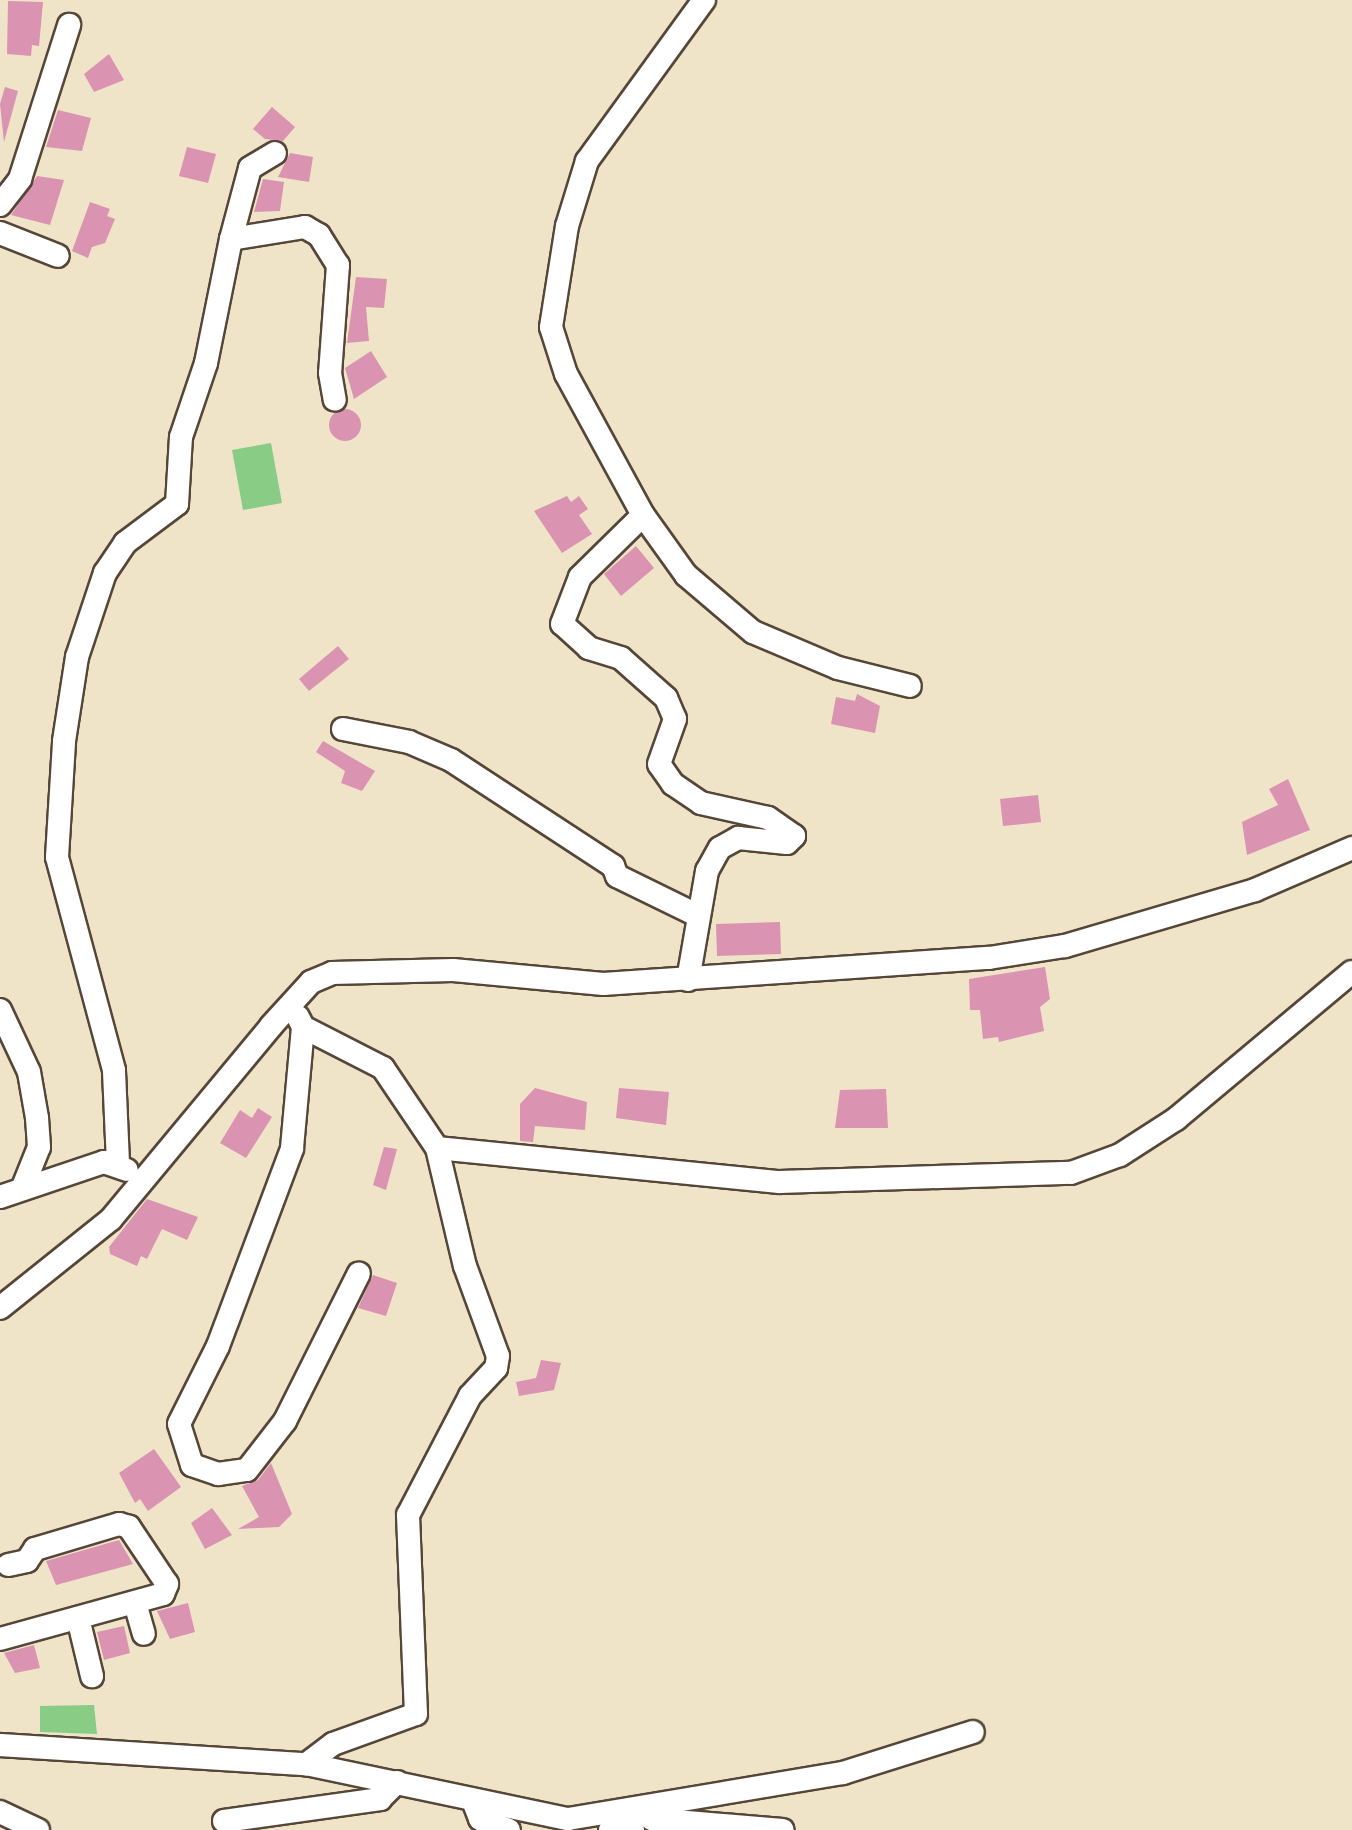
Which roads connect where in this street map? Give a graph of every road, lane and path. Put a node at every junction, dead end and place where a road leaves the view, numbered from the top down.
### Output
1 (704, 0) edge
2 (69, 25) dead end
3 (275, 153) dead end
4 (0, 205) edge
5 (0, 233) edge
6 (231, 239) junction
7 (58, 256) dead end
8 (334, 400) dead end
9 (643, 514) junction
10 (910, 686) dead end
11 (343, 730) dead end
12 (1352, 848) edge
13 (697, 914) junction
14 (1352, 972) edge
15 (688, 980) junction
16 (292, 1005) junction
17 (0, 1010) edge
18 (303, 1026) junction
19 (438, 1148) junction
20 (118, 1162) junction
21 (141, 1182) junction
22 (22, 1187) junction
23 (0, 1197) edge
24 (359, 1273) dead end
25 (0, 1308) edge
26 (8, 1565) dead end
27 (135, 1602) junction
28 (78, 1618) junction
29 (144, 1634) dead end
30 (0, 1639) edge
31 (92, 1676) dead end
32 (974, 1732) dead end
33 (0, 1744) edge
34 (306, 1764) junction
35 (398, 1782) junction
36 (474, 1803) junction
37 (0, 1812) edge
38 (644, 1815) edge
39 (224, 1821) dead end
40 (580, 1824) edge
41 (38, 1830) edge
42 (509, 1830) edge
43 (610, 1830) edge
44 (783, 1830) edge

1 - 9 street
2 - 4 street
3 - 6 street
5 - 7 street
6 - 8 street
6 - 20 street
9 - 10 street
9 - 13 street
11 - 13 street
12 - 15 street
13 - 15 street
14 - 19 street
15 - 16 street
16 - 18 street
16 - 21 street
17 - 22 street
18 - 19 street
18 - 24 street
19 - 34 street
20 - 21 street
20 - 22 street
21 - 25 street
22 - 23 street
26 - 27 street
27 - 28 street
27 - 29 street
28 - 30 street
28 - 31 street
32 - 38 street
33 - 34 street
34 - 35 street
35 - 36 street
35 - 39 street
36 - 40 street
36 - 42 street
37 - 41 street
38 - 40 street
38 - 43 street
38 - 44 street

